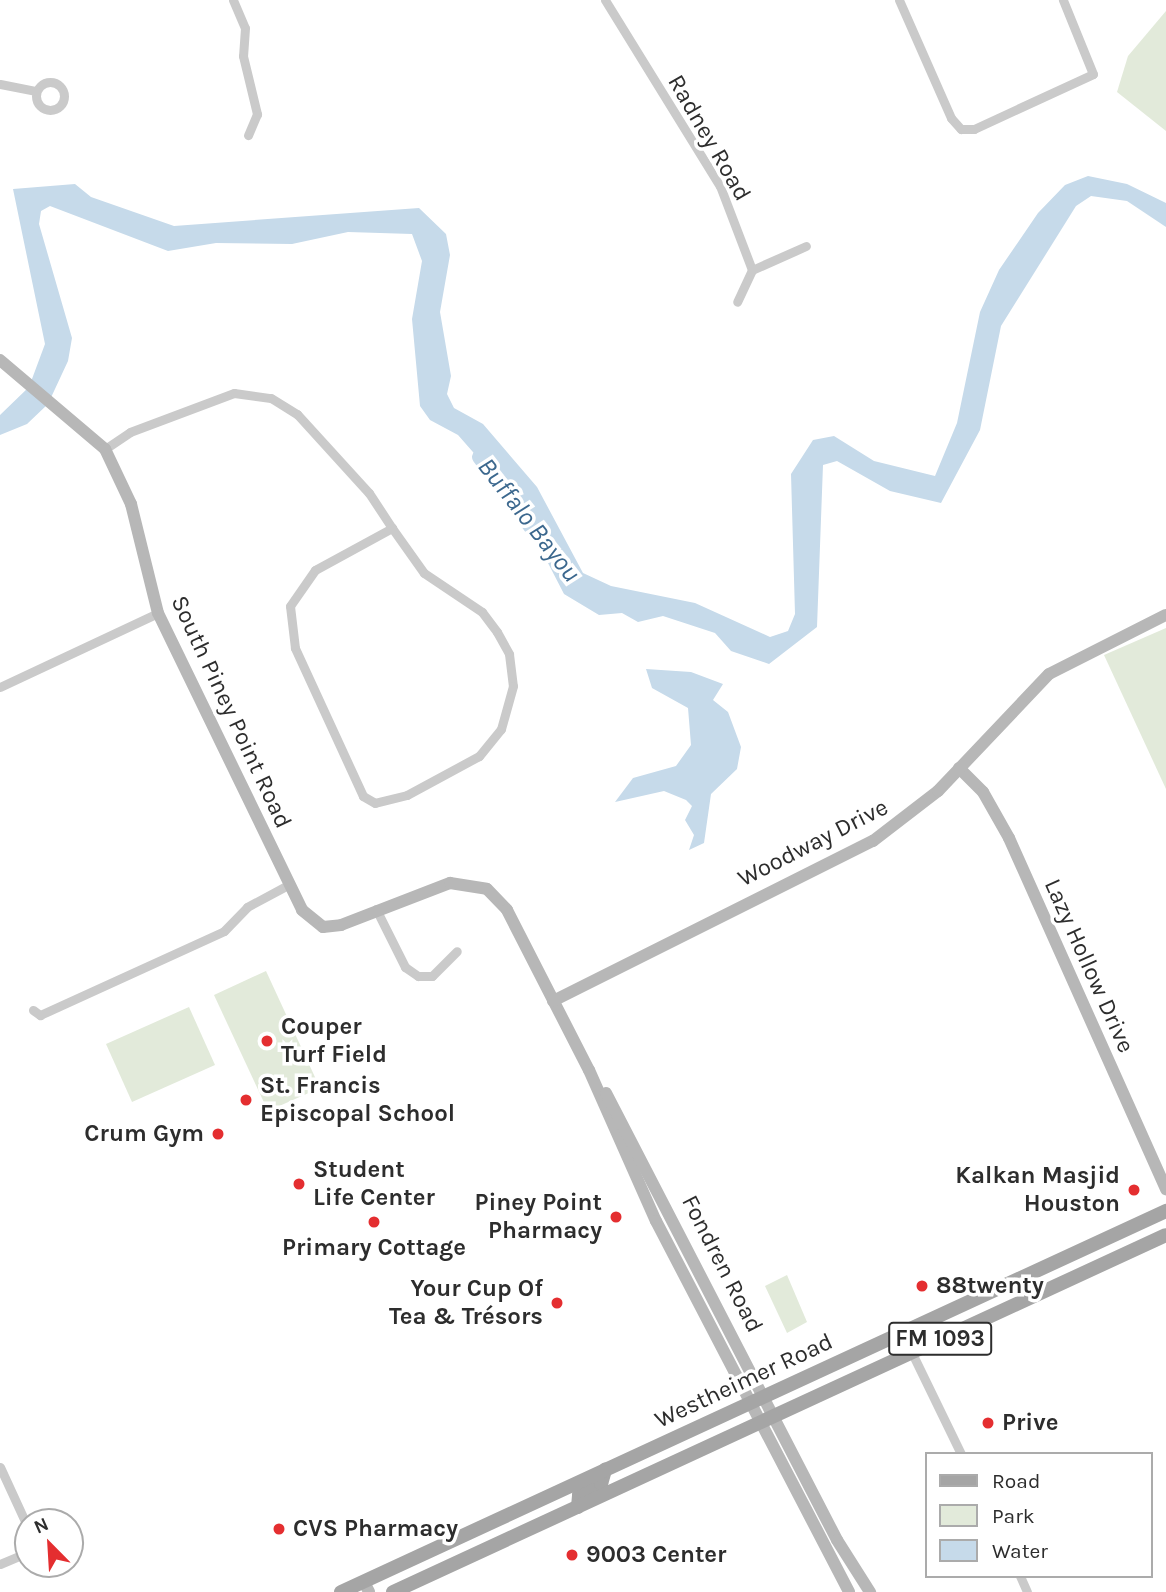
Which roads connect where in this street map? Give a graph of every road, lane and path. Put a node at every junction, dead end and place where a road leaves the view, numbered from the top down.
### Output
1 (233, 0) edge
2 (605, 0) edge
3 (899, 0) edge
4 (1063, 0) edge
5 (0, 84) edge
6 (36, 91) dead end
7 (248, 135) dead end
8 (806, 246) dead end
9 (752, 270) junction
10 (737, 302) dead end
11 (2, 362) edge
12 (105, 449) junction
13 (391, 528) junction
14 (159, 612) junction
15 (1166, 615) edge
16 (0, 687) edge
17 (959, 768) junction
18 (465, 884) joint
19 (288, 885) junction
20 (376, 909) junction
21 (457, 951) dead end
22 (553, 1001) junction
23 (33, 1010) dead end
24 (589, 1070) junction
25 (1166, 1189) edge
26 (1166, 1211) edge
27 (1166, 1235) edge
28 (911, 1352) junction
29 (765, 1397) junction
30 (750, 1404) junction
31 (773, 1415) junction
32 (759, 1421) junction
33 (960, 1452) edge
34 (0, 1467) edge
35 (605, 1470) junction
36 (536, 1502) junction
37 (578, 1507) junction
38 (19, 1508) edge
39 (493, 1546) junction
40 (366, 1587) edge
41 (341, 1592) edge
42 (393, 1592) edge
43 (849, 1592) edge
44 (870, 1592) edge

1 - 7 street
2 - 9 street, Radney Road
3 - 4 street
5 - 6 street
8 - 9 street
9 - 10 street
11 - 12 street, South Piney Point Road
12 - 13 street
12 - 14 street, South Piney Point Road
13 - 13 street
14 - 16 street
14 - 19 street, South Piney Point Road
15 - 17 street, Woodway Drive
17 - 22 street, Woodway Drive
17 - 25 street, Lazy Hollow Drive
18 - 20 street, South Piney Point Road
18 - 22 street, Fondren Road
19 - 20 street, South Piney Point Road
19 - 23 street
20 - 21 street
22 - 24 street, Fondren Road
24 - 29 street, Fondren Road
24 - 30 street, Fondren Road
26 - 29 main road, Westheimer Road / FM 1093
27 - 28 main road, Westheimer Road / FM 1093
28 - 31 main road, Westheimer Road / FM 1093
28 - 33 street
29 - 30 main road, Westheimer Road / FM 1093
29 - 31 street, Fondren Road
30 - 32 street, Fondren Road
30 - 35 main road, Westheimer Road / FM 1093
31 - 32 main road, Westheimer Road / FM 1093
31 - 44 street, Fondren Road
32 - 37 main road, Westheimer Road / FM 1093
32 - 43 street, Fondren Road
34 - 38 street
35 - 36 main road, Westheimer Road / FM 1093
35 - 37 main road
36 - 39 main road
36 - 40 main road, Westheimer Road / FM 1093
37 - 39 main road, Westheimer Road / FM 1093
39 - 42 main road, Westheimer Road / FM 1093
40 - 41 main road, Westheimer Road / FM 1093

